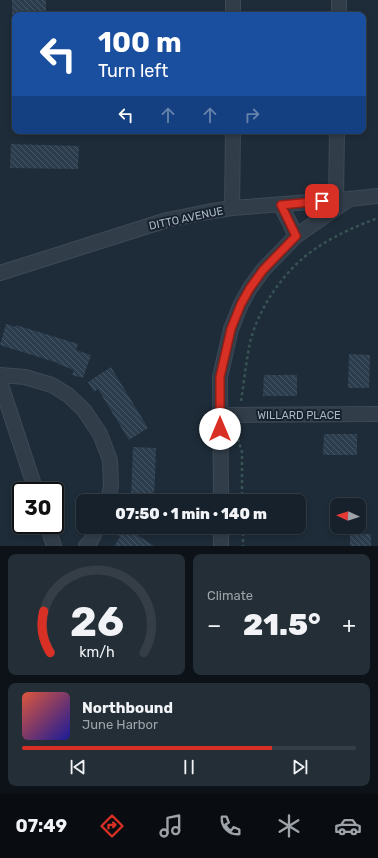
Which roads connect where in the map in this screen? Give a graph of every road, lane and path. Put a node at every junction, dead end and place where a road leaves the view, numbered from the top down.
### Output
1 (233, 0) edge
2 (339, 0) edge
3 (233, 12) edge
4 (339, 12) edge
5 (233, 134) edge
6 (337, 134) edge
7 (378, 196) edge
8 (342, 200) junction
9 (281, 205) junction
10 (232, 208) junction
11 (378, 218) edge
12 (296, 236) junction
13 (0, 273) edge
14 (0, 375) edge
15 (0, 382) edge
16 (220, 414) junction
17 (378, 414) edge
18 (239, 415) junction
19 (33, 482) edge
20 (109, 494) edge
21 (221, 494) edge
22 (242, 494) edge
23 (50, 534) edge
24 (94, 534) edge
25 (221, 534) edge
26 (243, 534) edge
27 (54, 546) edge
28 (86, 546) edge
29 (221, 546) edge
30 (243, 546) edge

1 - 3 street
2 - 4 street
5 - 10 street
6 - 8 street
7 - 8 street, DITTO AVENUE
8 - 9 street, DITTO AVENUE
8 - 12 street
9 - 10 street, DITTO AVENUE
9 - 12 street
10 - 13 street, DITTO AVENUE
11 - 18 path
12 - 16 street
14 - 20 street
15 - 19 street
16 - 18 street, WILLARD PLACE
16 - 21 street
17 - 18 street, WILLARD PLACE
18 - 22 path
23 - 27 street
24 - 28 street
25 - 29 street
26 - 30 path

